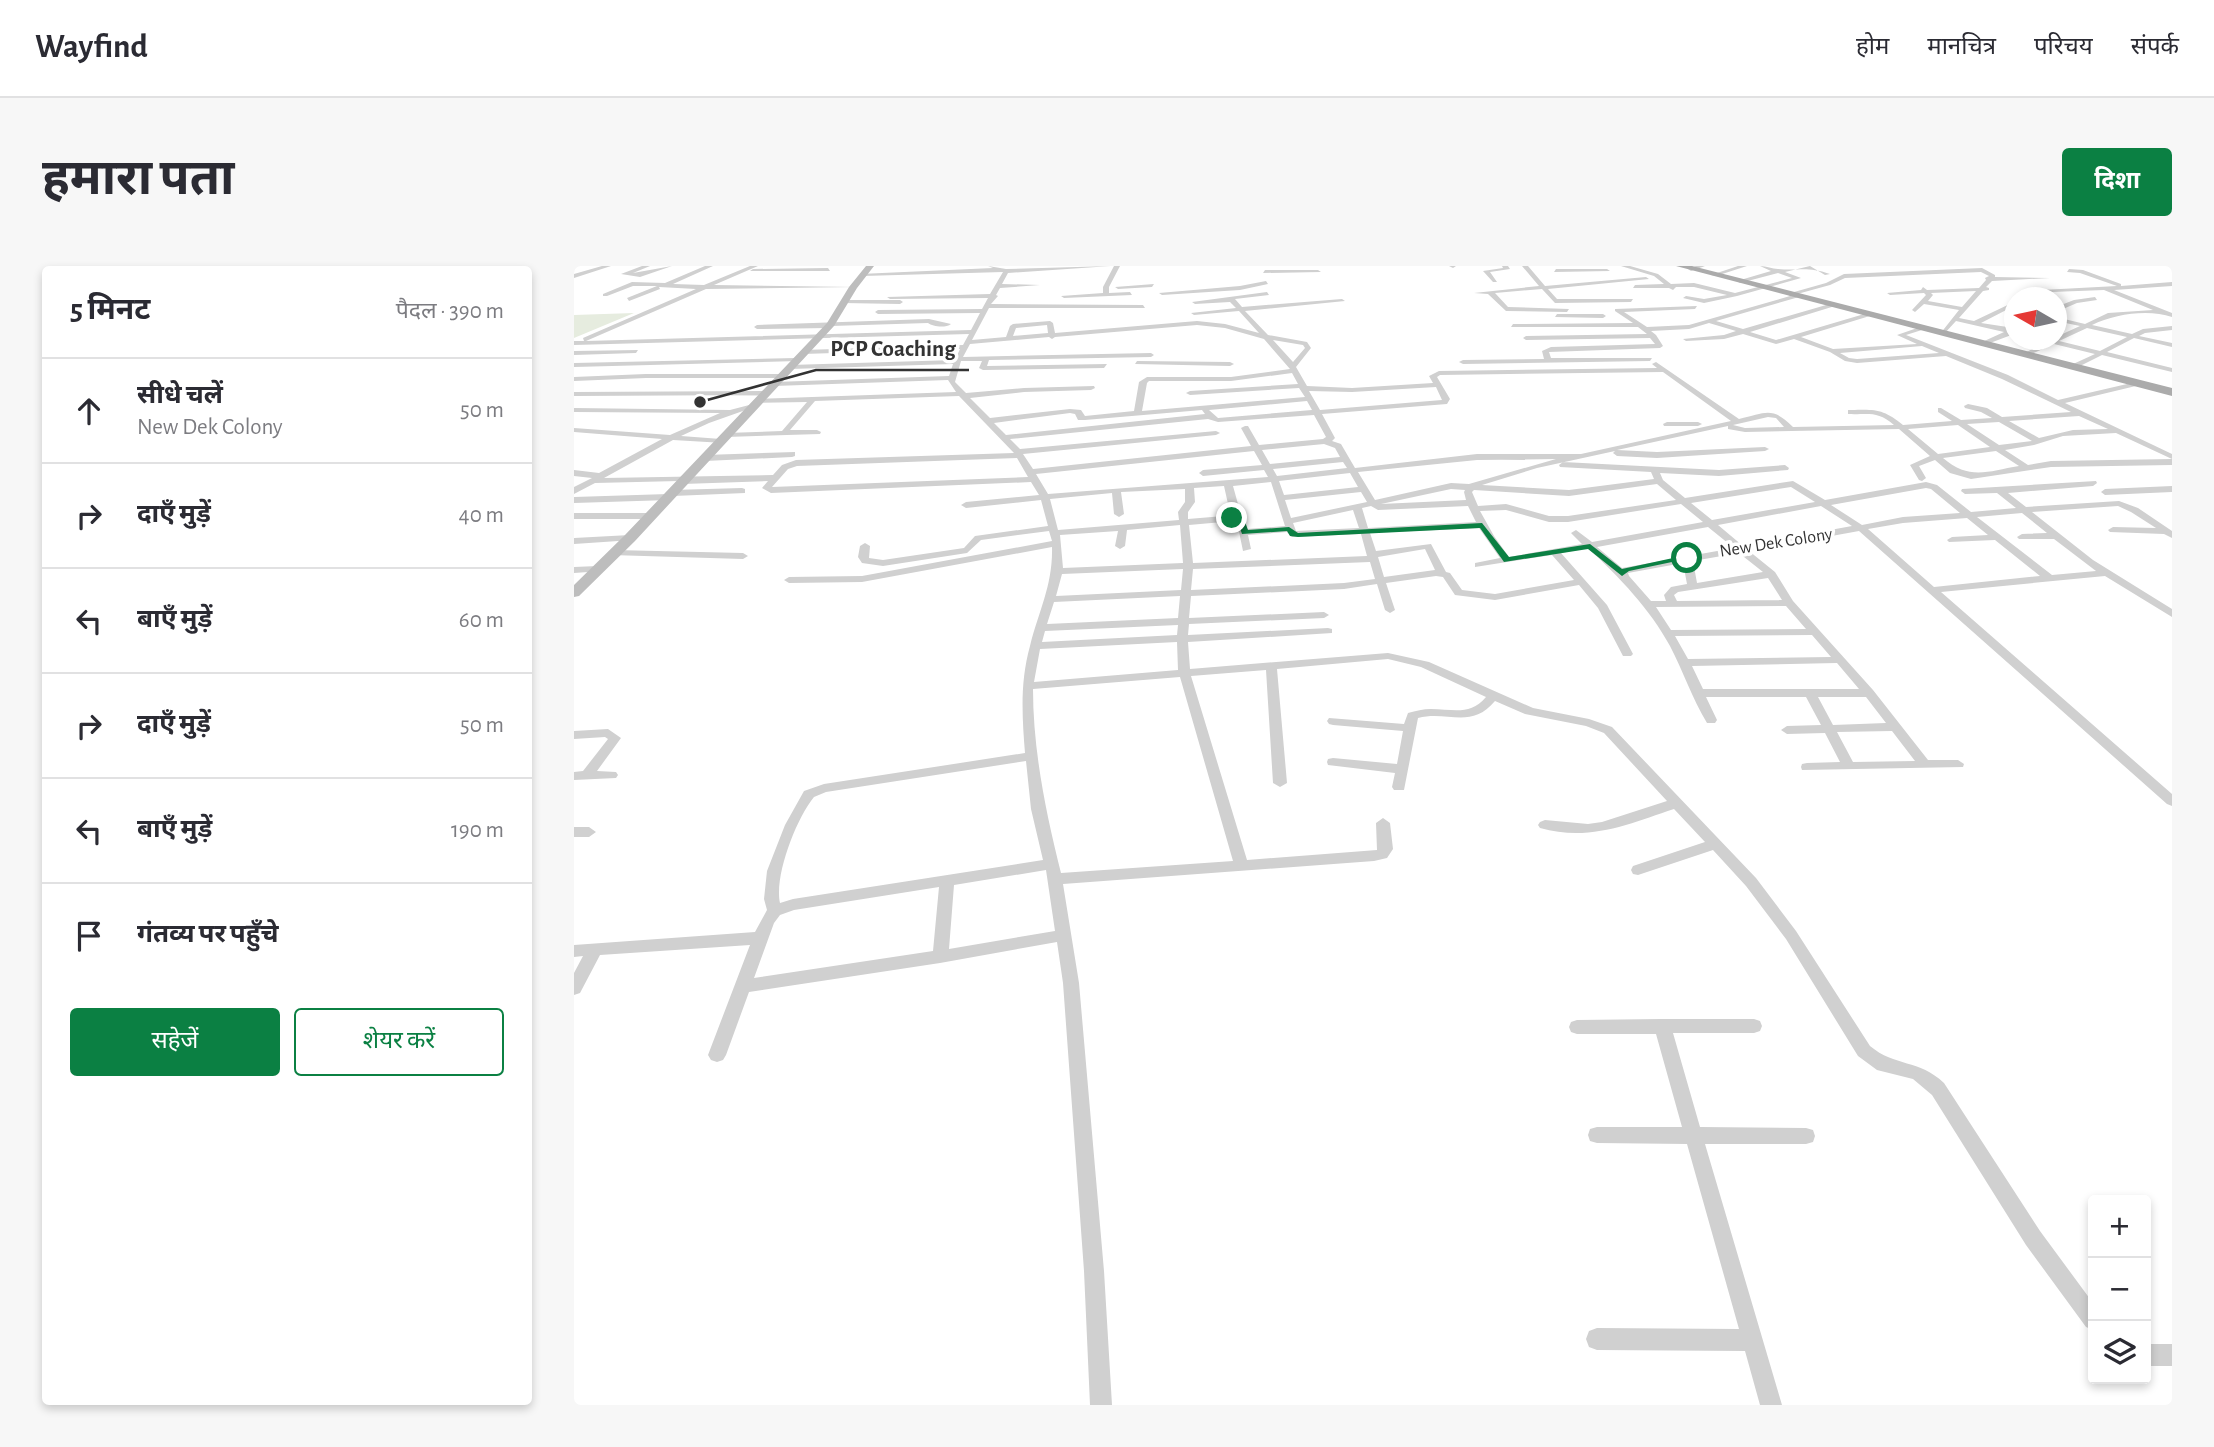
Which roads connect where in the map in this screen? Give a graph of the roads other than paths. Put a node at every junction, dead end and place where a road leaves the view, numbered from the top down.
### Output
1 (608, 266) edge
2 (647, 266) edge
3 (669, 266) edge
4 (710, 266) edge
5 (1108, 266) edge
6 (1117, 266) edge
7 (1505, 266) edge
8 (1525, 266) edge
9 (1599, 266) edge
10 (1621, 266) edge
11 (1729, 266) edge
12 (1763, 266) edge
13 (1810, 266) edge
14 (1881, 266) edge
15 (1936, 266) edge
16 (1080, 267) edge
17 (1691, 267) edge
18 (1741, 267) edge
19 (754, 268) edge
20 (830, 268) edge
21 (1555, 268) edge
22 (998, 269) edge
23 (1264, 269) edge
24 (1838, 269) dead end
25 (867, 270) edge
26 (1608, 270) junction
27 (1994, 270) dead end
28 (2006, 270) dead end
29 (2031, 270) junction
30 (2051, 270) dead end
31 (945, 271) junction
32 (976, 271) junction
33 (1777, 271) junction
34 (1982, 271) junction
35 (2069, 271) dead end
36 (926, 272) junction
37 (1318, 272) dead end
38 (1947, 272) junction
39 (1827, 274) dead end
40 (1895, 274) junction
41 (638, 275) junction
42 (1033, 275) dead end
43 (1714, 275) junction
44 (574, 276) edge
45 (1848, 276) junction
46 (682, 278) junction
47 (2047, 278) junction
48 (2100, 278) junction
49 (1622, 279) junction
50 (1662, 279) junction
51 (1983, 279) dead end
52 (1992, 279) junction
53 (2077, 279) dead end
54 (969, 280) dead end
55 (1495, 281) dead end
56 (1536, 281) junction
57 (1593, 281) junction
58 (1740, 281) junction
59 (934, 282) dead end
60 (1141, 282) dead end
61 (1567, 282) junction
62 (1266, 283) junction
63 (913, 284) dead end
64 (2172, 284) edge
65 (666, 285) junction
66 (1037, 285) dead end
67 (1152, 285) dead end
68 (1671, 286) junction
69 (2143, 286) junction
70 (705, 287) junction
71 (853, 287) junction
72 (1542, 287) junction
73 (1648, 287) junction
74 (2124, 287) junction
75 (810, 288) junction
76 (1107, 288) junction
77 (1764, 288) junction
78 (2108, 288) junction
79 (1980, 289) junction
80 (1994, 289) dead end
81 (2067, 290) edge
82 (2074, 290) junction
83 (1193, 291) junction
84 (1623, 291) dead end
85 (1927, 291) junction
86 (2172, 291) edge
87 (1489, 292) junction
88 (1575, 292) junction
89 (1601, 292) junction
90 (1032, 293) dead end
91 (1162, 293) dead end
92 (1477, 293) dead end
93 (1548, 293) junction
94 (1656, 293) dead end
95 (1891, 293) dead end
96 (1130, 294) dead end
97 (1267, 294) junction
98 (605, 295) dead end
99 (1230, 295) junction
100 (1735, 295) junction
101 (1793, 295) junction
102 (890, 297) dead end
103 (2123, 297) junction
104 (1689, 298) junction
105 (629, 299) dead end
106 (918, 299) junction
107 (1676, 299) dead end
108 (1973, 299) junction
109 (2092, 299) junction
110 (1636, 300) dead end
111 (1342, 301) dead end
112 (1608, 301) junction
113 (1195, 302) junction
114 (1584, 302) junction
115 (1923, 302) junction
116 (1984, 302) dead end
117 (845, 303) junction
118 (1996, 304) dead end
119 (1063, 305) junction
120 (1833, 305) junction
121 (2004, 305) edge
122 (2067, 305) edge
123 (1143, 307) dead end
124 (1274, 307) junction
125 (1695, 307) dead end
126 (1965, 309) junction
127 (1241, 310) junction
128 (1617, 310) junction
129 (1915, 310) dead end
130 (2004, 310) edge
131 (913, 311) junction
132 (2162, 311) junction
133 (878, 312) dead end
134 (1193, 313) junction
135 (1871, 314) junction
136 (2172, 314) edge
137 (1182, 315) dead end
138 (1510, 316) dead end
139 (1626, 317) junction
140 (1696, 317) dead end
141 (1721, 318) junction
142 (1957, 318) junction
143 (1137, 319) dead end
144 (907, 321) junction
145 (1710, 321) junction
146 (2067, 322) edge
147 (978, 323) junction
148 (1193, 323) junction
149 (1975, 323) junction
150 (1642, 324) junction
151 (830, 325) junction
152 (1162, 326) junction
153 (1513, 326) dead end
154 (2085, 326) junction
155 (757, 327) dead end
156 (1692, 327) junction
157 (1923, 328) junction
158 (2172, 328) edge
159 (2004, 329) edge
160 (1107, 332) junction
161 (1742, 332) junction
162 (1942, 333) junction
163 (2067, 333) edge
164 (2004, 335) edge
165 (1654, 336) junction
166 (1052, 337) junction
167 (1265, 337) junction
168 (1578, 337) junction
169 (1794, 337) junction
170 (2134, 337) junction
171 (1526, 338) dead end
172 (1545, 338) junction
173 (1720, 338) junction
174 (652, 340) junction
175 (1008, 340) junction
176 (1686, 340) dead end
177 (1741, 344) dead end
178 (1982, 344) junction
179 (2067, 344) edge
180 (2172, 345) edge
181 (741, 346) dead end
182 (1923, 346) junction
183 (1574, 348) junction
184 (1636, 348) junction
185 (1550, 349) junction
186 (2033, 350) edge
187 (636, 351) junction
188 (1832, 351) junction
189 (574, 353) edge
190 (2103, 354) junction
191 (1151, 355) dead end
192 (1947, 355) junction
193 (2025, 355) junction
194 (1113, 356) junction
195 (986, 358) junction
196 (2161, 358) dead end
197 (1650, 359) junction
198 (1544, 361) junction
199 (1463, 362) dead end
200 (621, 363) junction
201 (1122, 363) junction
202 (1230, 364) dead end
203 (574, 365) edge
204 (2150, 365) junction
205 (2074, 367) junction
206 (1294, 368) junction
207 (1664, 370) junction
208 (2172, 370) edge
209 (1543, 371) junction
210 (784, 372) junction
211 (952, 378) junction
212 (574, 379) edge
213 (1193, 379) junction
214 (2137, 383) junction
215 (1438, 385) junction
216 (1302, 387) junction
217 (1073, 388) junction
218 (1091, 388) dead end
219 (1356, 390) junction
220 (2169, 390) edge
221 (604, 393) junction
222 (1190, 393) junction
223 (574, 394) edge
224 (961, 395) junction
225 (812, 400) junction
226 (1308, 400) junction
227 (2058, 402) junction
228 (1968, 406) dead end
229 (1203, 407) junction
230 (1366, 407) junction
231 (1188, 408) junction
232 (576, 410) edge
233 (1941, 410) dead end
234 (734, 411) junction
235 (1065, 412) junction
236 (1851, 412) dead end
237 (1138, 413) junction
238 (1315, 413) junction
239 (2082, 413) junction
240 (1210, 416) junction
241 (1188, 418) junction
242 (989, 421) junction
243 (2002, 421) junction
244 (1667, 424) dead end
245 (1729, 424) junction
246 (1960, 424) junction
247 (1902, 427) junction
248 (1245, 428) dead end
249 (1703, 429) junction
250 (1791, 429) junction
251 (574, 430) edge
252 (1745, 430) junction
253 (817, 432) dead end
254 (2120, 432) junction
255 (784, 433) junction
256 (1216, 433) dead end
257 (676, 436) junction
258 (1006, 437) junction
259 (1710, 437) dead end
260 (723, 438) junction
261 (1325, 441) junction
262 (2034, 443) junction
263 (1718, 444) dead end
264 (1258, 447) junction
265 (1996, 447) junction
266 (1605, 451) junction
267 (1726, 452) junction
268 (1019, 453) junction
269 (792, 454) dead end
270 (1584, 456) junction
271 (1936, 457) junction
272 (2172, 457) edge
273 (705, 458) junction
274 (1347, 458) junction
275 (1775, 458) junction
276 (2172, 462) edge
277 (1548, 463) junction
278 (2063, 464) junction
279 (1267, 466) junction
280 (2022, 467) junction
281 (1654, 469) junction
282 (1353, 470) junction
283 (574, 473) edge
284 (1957, 474) junction
285 (1032, 476) junction
286 (774, 478) junction
287 (596, 479) junction
288 (1274, 479) junction
289 (685, 480) junction
290 (1659, 481) junction
291 (1924, 482) junction
292 (1228, 483) junction
293 (2093, 483) junction
294 (1207, 484) junction
295 (1793, 484) junction
296 (1189, 485) junction
297 (1473, 485) junction
298 (2047, 486) junction
299 (1116, 489) junction
300 (1365, 489) junction
301 (2172, 489) edge
302 (2001, 490) junction
303 (574, 491) edge
304 (741, 491) dead end
305 (1965, 491) dead end
306 (2105, 492) junction
307 (670, 495) junction
308 (1045, 497) junction
309 (1280, 498) junction
310 (574, 500) edge
311 (1684, 502) junction
312 (2120, 503) junction
313 (1233, 504) dead end
314 (1373, 504) junction
315 (966, 505) dead end
316 (1826, 505) junction
317 (1473, 506) junction
318 (2076, 506) junction
319 (1357, 508) junction
320 (2021, 509) junction
321 (1968, 513) junction
322 (1119, 514) dead end
323 (574, 516) edge
324 (650, 516) junction
325 (1185, 522) junction
326 (1712, 525) junction
327 (1288, 526) junction
328 (1482, 526) junction
329 (1123, 527) junction
330 (1861, 528) junction
331 (2113, 530) dead end
332 (1245, 532) junction
333 (1364, 532) junction
334 (1576, 533) dead end
335 (2169, 533) edge
336 (1055, 534) junction
337 (2055, 536) junction
338 (1998, 537) junction
339 (2022, 537) dead end
340 (630, 538) junction
341 (1952, 540) dead end
342 (574, 541) edge
343 (865, 546) dead end
344 (1120, 546) dead end
345 (1590, 546) junction
346 (1741, 548) junction
347 (1247, 549) dead end
348 (1555, 552) junction
349 (614, 553) junction
350 (743, 556) dead end
351 (1372, 557) junction
352 (1687, 558) junction
353 (1507, 560) junction
354 (1479, 565) dead end
355 (1188, 566) junction
356 (598, 569) junction
357 (574, 570) edge
358 (1058, 571) junction
359 (1441, 573) junction
360 (1771, 573) junction
361 (2107, 573) junction
362 (1622, 574) junction
363 (2050, 579) junction
364 (789, 580) dead end
365 (1382, 581) junction
366 (1581, 582) junction
367 (1692, 586) junction
368 (1934, 590) junction
369 (574, 593) edge
370 (1184, 593) junction
371 (1050, 599) junction
372 (1789, 603) junction
373 (1650, 604) junction
374 (1673, 604) junction
375 (1390, 610) dead end
376 (2172, 614) edge
377 (1324, 615) dead end
378 (1183, 622) junction
379 (1040, 628) junction
380 (1328, 631) dead end
381 (1814, 632) junction
382 (1666, 633) junction
383 (1182, 640) junction
384 (1035, 646) junction
385 (1627, 654) dead end
386 (1840, 660) junction
387 (1684, 663) junction
388 (1271, 664) junction
389 (1184, 671) junction
390 (1027, 686) junction
391 (1698, 692) junction
392 (1810, 693) junction
393 (1869, 693) junction
394 (1493, 696) junction
395 (1711, 720) dead end
396 (1333, 721) dead end
397 (1895, 727) junction
398 (1408, 728) junction
399 (1829, 729) junction
400 (1787, 730) dead end
401 (574, 735) edge
402 (1031, 756) junction
403 (1333, 762) dead end
404 (1924, 764) junction
405 (1958, 764) dead end
406 (1849, 766) junction
407 (1807, 767) dead end
408 (1402, 768) junction
409 (611, 775) dead end
410 (580, 776) edge
411 (1280, 783) dead end
412 (1399, 787) dead end
413 (2172, 801) edge
414 (1677, 803) junction
415 (1383, 823) dead end
416 (1545, 825) dead end
417 (1715, 844) junction
418 (1241, 864) junction
419 (1638, 870) dead end
420 (1053, 871) junction
421 (947, 881) junction
422 (775, 911) junction
423 (1065, 935) junction
424 (761, 938) junction
425 (595, 950) junction
426 (574, 951) edge
427 (940, 957) junction
428 (743, 986) junction
429 (574, 988) edge
430 (1662, 1026) junction
431 (1754, 1026) dead end
432 (1577, 1027) dead end
433 (717, 1055) dead end
434 (1597, 1135) dead end
435 (1693, 1135) junction
436 (1806, 1136) dead end
437 (2088, 1313) edge
438 (1597, 1339) dead end
439 (1753, 1340) junction
440 (2172, 1354) edge
441 (2151, 1355) edge
442 (1101, 1405) edge
443 (1771, 1405) edge

1 - 44 street
2 - 41 street
3 - 41 street
4 - 46 street
5 - 16 street
6 - 76 street
7 - 55 street
8 - 56 street
9 - 26 street
10 - 26 street
10 - 50 street
11 - 18 street
12 - 33 street
13 - 33 street
13 - 39 street
14 - 40 street
15 - 38 street
16 - 22 street
16 - 42 street
17 - 43 main road
18 - 43 street
19 - 20 street
19 - 70 street
20 - 75 street
21 - 26 street
21 - 61 street
22 - 32 street
22 - 147 street
23 - 37 street
23 - 62 street
24 - 45 street
25 - 36 street
25 - 71 street
26 - 49 street
27 - 34 street
28 - 29 street
29 - 30 street
29 - 47 street
31 - 32 street
31 - 36 street
31 - 59 street
32 - 54 street
33 - 58 street
33 - 77 street
34 - 38 street
34 - 52 street
35 - 48 street
36 - 63 street
38 - 40 street
38 - 79 street
40 - 45 street
40 - 85 street
41 - 46 street
43 - 58 main road
45 - 101 street
46 - 65 street
47 - 52 street
47 - 82 street
48 - 53 street
48 - 74 street
49 - 50 street
49 - 57 street
50 - 68 street
51 - 52 street
52 - 79 street
56 - 61 street
56 - 72 street
57 - 61 street
57 - 89 street
58 - 77 main road
60 - 76 street
61 - 72 street
61 - 88 street
62 - 97 street
62 - 99 street
64 - 69 street
65 - 70 street
65 - 98 street
65 - 105 street
66 - 147 street
67 - 76 street
68 - 73 street
68 - 100 street
68 - 104 street
69 - 74 street
69 - 86 street
70 - 75 street
70 - 174 street
71 - 75 street
71 - 117 street
72 - 87 street
72 - 93 street
73 - 84 street
73 - 94 street
74 - 78 street
76 - 96 street
76 - 119 street
77 - 100 street
77 - 101 main road
78 - 82 street
78 - 103 street
79 - 80 street
79 - 85 street
79 - 108 street
81 - 82 street
82 - 109 street
83 - 91 street
83 - 99 street
83 - 113 street
85 - 95 street
85 - 115 street
87 - 92 street
87 - 128 street
88 - 89 street
88 - 93 street
88 - 114 street
89 - 112 street
90 - 147 street
93 - 114 street
97 - 99 street
97 - 124 street
99 - 113 street
99 - 127 street
100 - 104 street
101 - 120 main road
101 - 141 street
102 - 106 street
103 - 109 street
103 - 132 street
104 - 107 street
106 - 117 street
106 - 131 street
106 - 147 street
108 - 116 street
108 - 126 street
109 - 122 street
110 - 112 street
111 - 124 street
112 - 114 street
112 - 128 street
113 - 134 street
115 - 126 street
115 - 129 street
117 - 151 street
118 - 121 street
119 - 123 street
119 - 147 street
120 - 135 main road
120 - 161 street
124 - 127 street
125 - 128 street
126 - 142 street
127 - 134 street
127 - 167 street
128 - 139 street
130 - 149 street
131 - 133 street
131 - 144 street
131 - 147 street
132 - 136 street
132 - 154 street
134 - 137 street
134 - 148 street
135 - 157 main road
135 - 169 street
138 - 139 street
139 - 150 street
140 - 141 street
141 - 145 street
142 - 149 street
142 - 162 street
143 - 152 street
144 - 147 street
144 - 151 street
145 - 156 street
145 - 161 street
146 - 154 street
147 - 175 street
147 - 195 street
147 - 210 street
147 - 210 street
147 - 210 street
147 - 211 street
148 - 152 street
148 - 167 street
149 - 159 street
150 - 153 street
150 - 156 street
150 - 165 street
151 - 155 street
151 - 210 street
152 - 160 street
154 - 163 street
154 - 170 street
156 - 173 street
157 - 162 main road
157 - 182 street
158 - 170 street
160 - 166 street
160 - 194 street
161 - 169 street
161 - 173 street
162 - 178 main road
164 - 178 street
165 - 168 street
165 - 184 street
166 - 175 street
166 - 175 street
167 - 206 street
167 - 206 street
168 - 172 street
168 - 183 street
169 - 188 street
170 - 180 street
170 - 190 street
171 - 172 street
172 - 185 street
173 - 176 street
173 - 177 street
174 - 187 street
174 - 210 street
178 - 193 main road
179 - 190 street
181 - 210 street
182 - 188 street
182 - 192 street
183 - 184 street
183 - 185 street
184 - 197 street
185 - 198 street
186 - 193 street
187 - 189 street
187 - 200 street
188 - 192 street
190 - 204 street
190 - 205 street
191 - 194 street
192 - 227 street
193 - 205 main road
194 - 195 street
194 - 201 street
195 - 201 street
196 - 204 street
197 - 198 street
197 - 207 street
198 - 199 street
198 - 209 street
200 - 203 street
200 - 210 street
201 - 202 street
204 - 208 street
205 - 214 main road
206 - 213 street
206 - 216 street
207 - 209 street
207 - 245 street
209 - 215 street
210 - 211 street
210 - 212 street
210 - 221 street
210 - 225 street
210 - 234 street
210 - 260 street
211 - 224 street
213 - 222 street
213 - 237 street
214 - 220 main road
214 - 227 street
215 - 219 street
215 - 230 street
216 - 219 street
216 - 222 street
216 - 226 street
217 - 218 street
217 - 224 street
217 - 235 street
219 - 230 street
221 - 223 street
221 - 232 street
222 - 231 street
224 - 225 street
224 - 242 street
225 - 255 street
226 - 229 street
226 - 238 street
227 - 239 street
228 - 243 street
229 - 231 street
229 - 240 street
230 - 238 street
231 - 237 street
231 - 241 street
232 - 234 street
233 - 246 street
234 - 257 street
235 - 237 street
235 - 242 street
236 - 247 street
238 - 240 street
238 - 261 street
239 - 243 street
239 - 254 street
240 - 241 street
241 - 258 street
242 - 258 street
243 - 246 street
243 - 262 street
244 - 245 street
245 - 249 street
245 - 250 street
245 - 252 street
246 - 247 street
246 - 265 street
247 - 250 street
247 - 271 street
248 - 264 street
249 - 259 street
249 - 266 street
250 - 252 street
251 - 257 street
252 - 275 street
253 - 255 street
254 - 262 street
254 - 272 street
255 - 260 street
256 - 268 street
257 - 260 street
257 - 287 street
258 - 268 street
260 - 273 street
261 - 264 street
261 - 274 street
262 - 265 street
262 - 278 street
263 - 267 street
264 - 279 street
264 - 285 street
265 - 271 street
265 - 280 street
266 - 267 street
266 - 270 street
267 - 275 street
268 - 285 street
268 - 286 street
269 - 273 street
270 - 277 street
270 - 282 street
271 - 284 street
271 - 291 street
273 - 289 street
274 - 279 street
274 - 282 street
275 - 281 street
275 - 295 street
276 - 278 street
277 - 281 street
277 - 297 street
278 - 280 street
278 - 293 street
279 - 288 street
279 - 294 street
280 - 284 street
280 - 298 street
281 - 290 street
282 - 288 street
282 - 300 street
283 - 287 street
284 - 291 street
285 - 286 street
285 - 308 street
286 - 289 street
287 - 289 street
287 - 303 street
288 - 292 street
288 - 309 street
289 - 307 street
290 - 297 street
290 - 311 street
291 - 316 street
291 - 321 street
292 - 294 street
292 - 313 street
293 - 298 street
293 - 306 street
294 - 296 street
295 - 311 street
295 - 316 street
296 - 299 street
296 - 325 street
297 - 314 street
297 - 317 street
298 - 302 street
298 - 318 street
299 - 308 street
299 - 322 street
300 - 309 street
300 - 314 street
301 - 306 street
302 - 305 street
302 - 320 street
304 - 307 street
306 - 312 street
307 - 310 street
307 - 324 street
308 - 315 street
308 - 336 street
309 - 327 street
311 - 317 street
311 - 326 street
312 - 318 street, New Dek Colony
312 - 335 street
314 - 317 street
314 - 319 street
316 - 326 street
316 - 330 street
317 - 328 street
318 - 320 street, New Dek Colony
319 - 327 street
319 - 333 street
320 - 321 street, New Dek Colony
320 - 337 street
321 - 330 street, New Dek Colony
321 - 338 street
323 - 324 street
324 - 340 street
325 - 329 street
325 - 332 street
325 - 355 street
326 - 345 street
326 - 346 street
327 - 332 street
327 - 333 street
328 - 333 street
328 - 353 street
329 - 336 street
329 - 344 street
330 - 346 street, New Dek Colony
330 - 368 street
331 - 335 street
332 - 347 street
333 - 351 street
334 - 345 street
336 - 343 street
336 - 358 street
336 - 364 street
337 - 339 street
337 - 361 street
338 - 341 street
338 - 363 street
340 - 342 street
340 - 349 street
345 - 348 street
345 - 362 street
346 - 352 street, New Dek Colony
346 - 360 street
348 - 353 street
348 - 366 street
349 - 350 street
349 - 356 street
351 - 355 street
351 - 359 street
351 - 365 street
352 - 362 street, New Dek Colony
352 - 367 street
353 - 354 street
355 - 358 street
355 - 370 street
356 - 357 street
356 - 369 street
358 - 371 street
359 - 365 street
359 - 366 street
360 - 367 street
360 - 372 street
361 - 363 street
361 - 376 street
362 - 373 street
363 - 368 street
365 - 370 street
365 - 375 street
366 - 385 street
367 - 374 street
368 - 413 street
370 - 371 street
370 - 378 street
371 - 379 street
372 - 374 street
372 - 381 street
373 - 374 street
373 - 382 street
377 - 378 street
378 - 379 street
378 - 383 street
379 - 384 street
380 - 383 street
381 - 382 street
381 - 386 street
382 - 387 street
383 - 384 street
383 - 389 street
384 - 390 street
386 - 387 street
386 - 393 street
387 - 391 street
388 - 389 street
388 - 394 street
388 - 411 street
389 - 390 street
389 - 418 street
390 - 402 street
391 - 392 street
391 - 395 street
392 - 393 street
392 - 399 street
393 - 397 street
394 - 398 street
394 - 414 street
396 - 398 street
397 - 399 street
397 - 404 street
398 - 408 street
399 - 400 street
399 - 406 street
401 - 410 street
402 - 420 street
402 - 422 street
403 - 408 street
404 - 405 street
404 - 406 street
406 - 407 street
408 - 412 street
409 - 410 street
414 - 416 street
414 - 417 street
415 - 418 street
417 - 419 street
417 - 437 street
418 - 420 street
420 - 421 street
420 - 423 street
421 - 422 street
421 - 427 street
422 - 424 street
423 - 427 street
423 - 442 street
424 - 425 street
424 - 428 street
425 - 426 street
425 - 429 street
427 - 428 street
428 - 433 street
430 - 431 street
430 - 432 street
430 - 435 street
434 - 435 street
435 - 436 street
435 - 439 street
438 - 439 street
439 - 443 street
440 - 441 street

